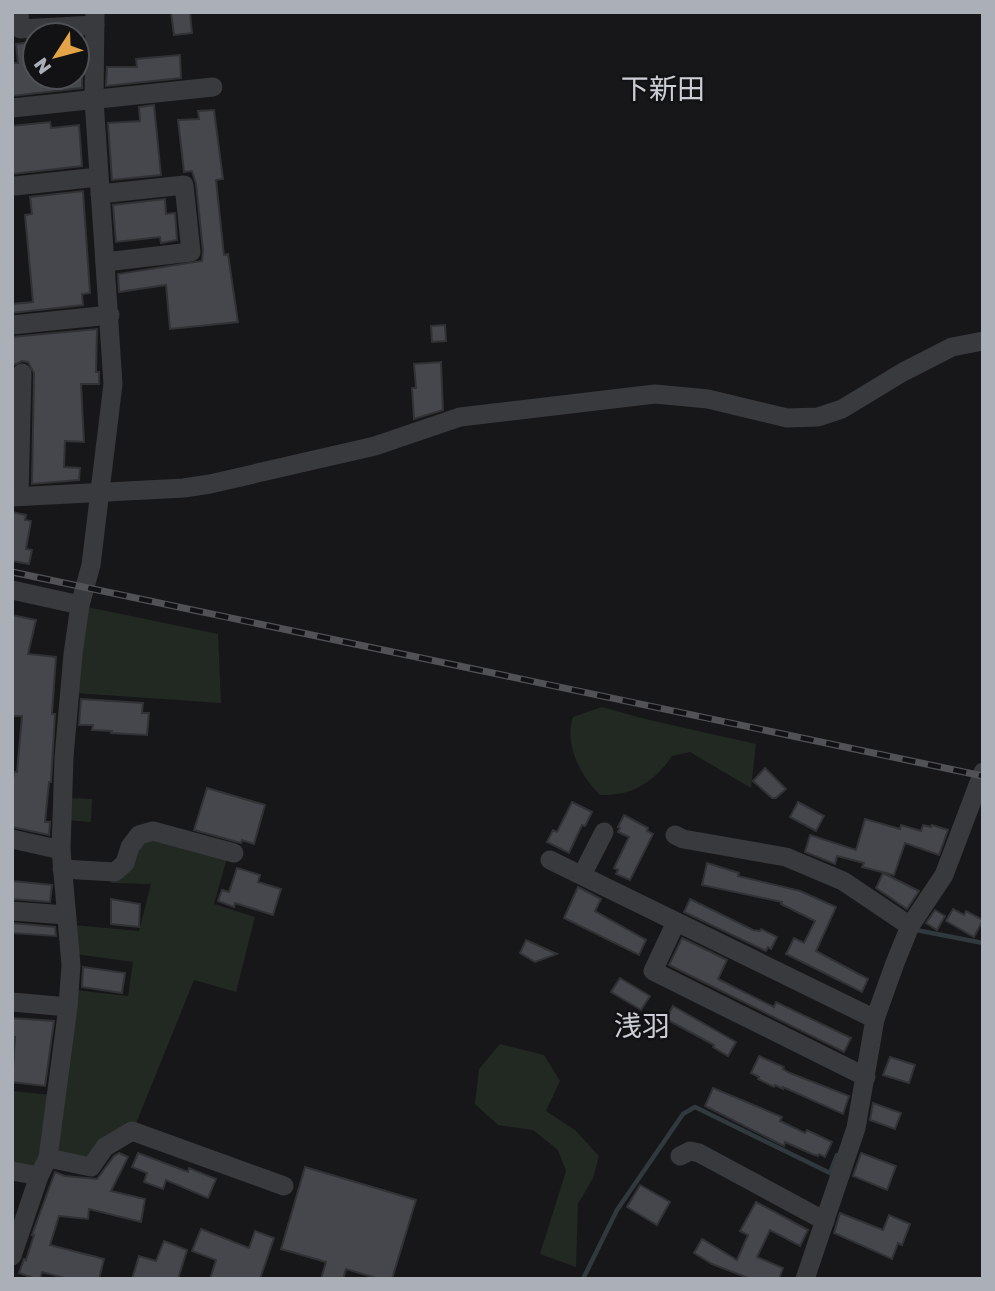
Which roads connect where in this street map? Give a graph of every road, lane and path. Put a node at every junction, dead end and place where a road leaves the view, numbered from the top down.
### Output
1 (19, 12) edge
2 (95, 19) edge
3 (213, 87) dead end
4 (94, 100) junction
5 (12, 108) edge
6 (15, 186) dead end
7 (99, 186) junction
8 (105, 262) junction
9 (110, 315) junction
10 (12, 325) edge
11 (983, 341) edge
12 (22, 373) dead end
13 (98, 493) junction
14 (16, 496) edge
15 (12, 590) edge
16 (80, 605) junction
17 (983, 772) edge
18 (604, 832) dead end
19 (675, 835) dead end
20 (12, 839) edge
21 (234, 853) dead end
22 (61, 860) junction
23 (551, 860) dead end
24 (582, 875) junction
25 (12, 911) edge
26 (66, 915) junction
27 (676, 922) junction
28 (910, 926) junction
29 (12, 1002) edge
30 (68, 1007) junction
31 (876, 1019) junction
32 (866, 1077) junction
33 (680, 1156) dead end
34 (48, 1158) junction
35 (12, 1171) edge
36 (39, 1176) junction
37 (284, 1186) dead end
38 (825, 1221) junction
39 (12, 1256) edge
40 (805, 1279) edge

1 - 2 street
2 - 4 street
3 - 4 street
4 - 5 street
4 - 7 street
6 - 7 street
7 - 8 street
7 - 8 street
8 - 9 street
9 - 10 street
9 - 13 street
11 - 13 street
12 - 14 street
13 - 14 street
13 - 16 street
15 - 16 street
16 - 22 street
17 - 28 street
18 - 24 street
19 - 28 street
20 - 22 street
21 - 22 street
22 - 26 street
23 - 24 street
24 - 27 street
25 - 26 street
26 - 30 street
27 - 31 street
27 - 32 street
28 - 31 street
29 - 30 street
30 - 34 street
31 - 32 street
32 - 38 street
33 - 38 street
34 - 36 street
34 - 37 street
35 - 36 street
36 - 39 street
38 - 40 street

